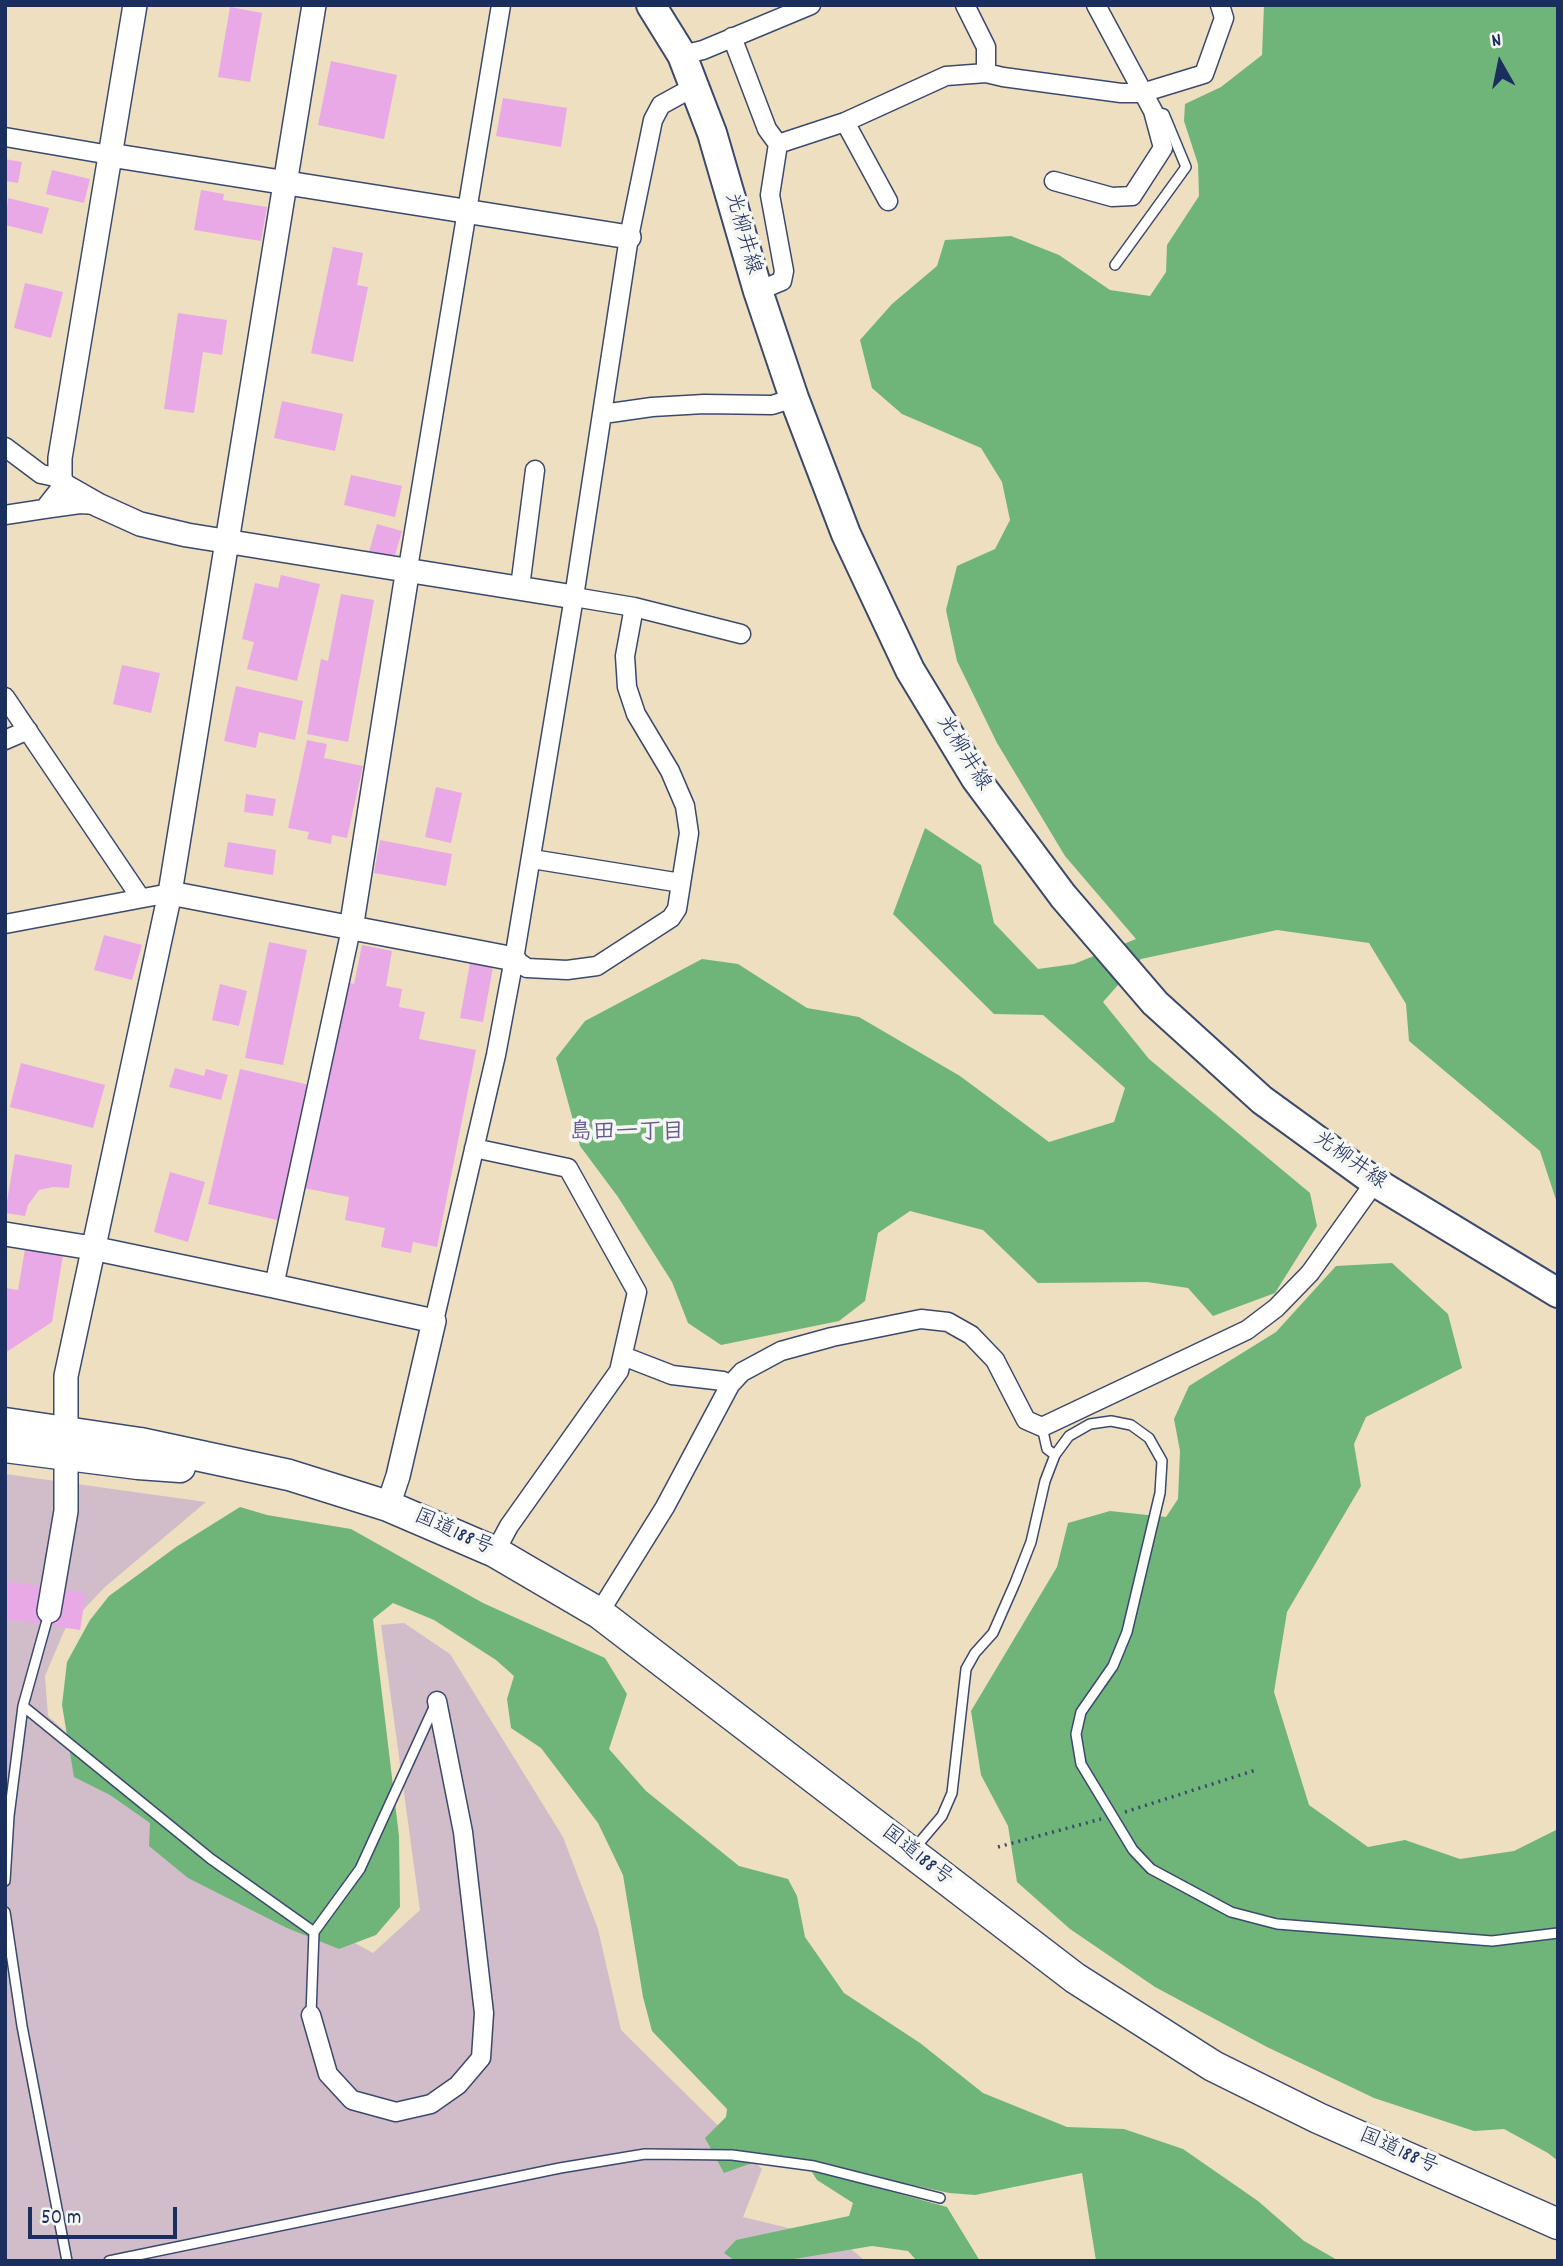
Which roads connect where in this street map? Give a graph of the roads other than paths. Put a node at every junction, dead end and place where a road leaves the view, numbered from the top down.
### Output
1 (135, 5) edge
2 (314, 5) edge
3 (500, 5) edge
4 (811, 5) edge
5 (965, 5) edge
6 (1096, 5) edge
7 (1220, 5) edge
8 (655, 7) edge
9 (733, 37) junction
10 (682, 55) junction
11 (986, 72) junction
12 (696, 90) junction
13 (1142, 93) junction
14 (1153, 111) junction
15 (845, 122) junction
16 (5, 137) edge
17 (778, 144) junction
18 (110, 155) junction
19 (1054, 181) dead end
20 (286, 184) junction
21 (888, 201) dead end
22 (467, 213) junction
23 (629, 237) junction
24 (1115, 265) dead end
25 (758, 291) junction
26 (794, 398) junction
27 (603, 414) junction
28 (5, 447) edge
29 (535, 470) dead end
30 (61, 482) junction
31 (98, 505) junction
32 (44, 509) junction
33 (5, 515) edge
34 (228, 540) junction
35 (408, 568) junction
36 (520, 587) junction
37 (574, 597) junction
38 (634, 607) junction
39 (741, 634) dead end
40 (5, 697) edge
41 (28, 730) junction
42 (5, 740) edge
43 (532, 859) junction
44 (681, 883) junction
45 (170, 893) junction
46 (140, 897) junction
47 (5, 924) edge
48 (351, 929) junction
49 (514, 959) junction
50 (474, 1148) junction
51 (1375, 1182) junction
52 (5, 1234) edge
53 (92, 1248) junction
54 (274, 1286) junction
55 (1558, 1293) edge
56 (433, 1321) junction
57 (624, 1356) junction
58 (730, 1385) junction
59 (5, 1423) edge
60 (1042, 1427) junction
61 (66, 1444) junction
62 (5, 1447) edge
63 (1055, 1455) junction
64 (388, 1506) junction
65 (495, 1552) junction
66 (49, 1611) joint
67 (599, 1613) junction
68 (437, 1701) joint
69 (23, 1706) junction
70 (910, 1853) junction
71 (5, 1881) edge
72 (5, 1912) edge
73 (314, 1932) junction
74 (1558, 1933) edge
75 (311, 2015) joint
76 (940, 2198) dead end
77 (1558, 2224) edge
78 (67, 2261) edge
79 (109, 2261) edge

1 - 18 street
2 - 20 street
3 - 22 street
4 - 9 street
5 - 11 street
6 - 13 street
7 - 13 street
8 - 10 main road, 光柳井線
9 - 10 street
9 - 17 street
10 - 12 main road, 光柳井線
11 - 13 street
11 - 15 street
12 - 23 street
12 - 25 main road, 光柳井線
13 - 14 street
14 - 19 street
14 - 24 lane
15 - 17 street
15 - 21 street
16 - 18 street
17 - 25 street
18 - 20 street
18 - 30 street
20 - 22 street
20 - 34 street
22 - 23 street
22 - 35 street
23 - 27 street
25 - 26 main road, 光柳井線
26 - 27 street
26 - 51 main road, 光柳井線
27 - 37 street
28 - 30 street
29 - 36 street
30 - 31 street
30 - 32 street
31 - 32 street
31 - 34 street
32 - 33 street
34 - 35 street
34 - 45 street
35 - 36 street
35 - 48 street
36 - 37 street
37 - 38 street
37 - 43 street
38 - 39 street
38 - 44 street
40 - 41 street
41 - 42 street
41 - 46 street
43 - 44 street
43 - 49 street
44 - 49 street
45 - 46 street
45 - 48 street
45 - 53 street
46 - 47 street
48 - 49 street
48 - 54 street
49 - 50 street
50 - 56 street
50 - 57 street
51 - 55 main road, 光柳井線
51 - 60 street
52 - 53 street
53 - 54 street
53 - 61 street
54 - 56 street
56 - 64 street
57 - 58 street
57 - 65 street
58 - 60 street
58 - 67 street
59 - 61 highway, 国道188号
60 - 63 lane
61 - 62 highway, 国道188号
61 - 64 highway, 国道188号
61 - 66 street
63 - 70 lane
63 - 74 lane
64 - 65 highway, 国道188号
65 - 67 highway, 国道188号
66 - 69 lane
67 - 70 highway, 国道188号
68 - 73 lane
68 - 75 street
69 - 71 lane
69 - 73 lane
70 - 77 highway, 国道188号
72 - 78 lane
73 - 75 lane
76 - 79 lane

